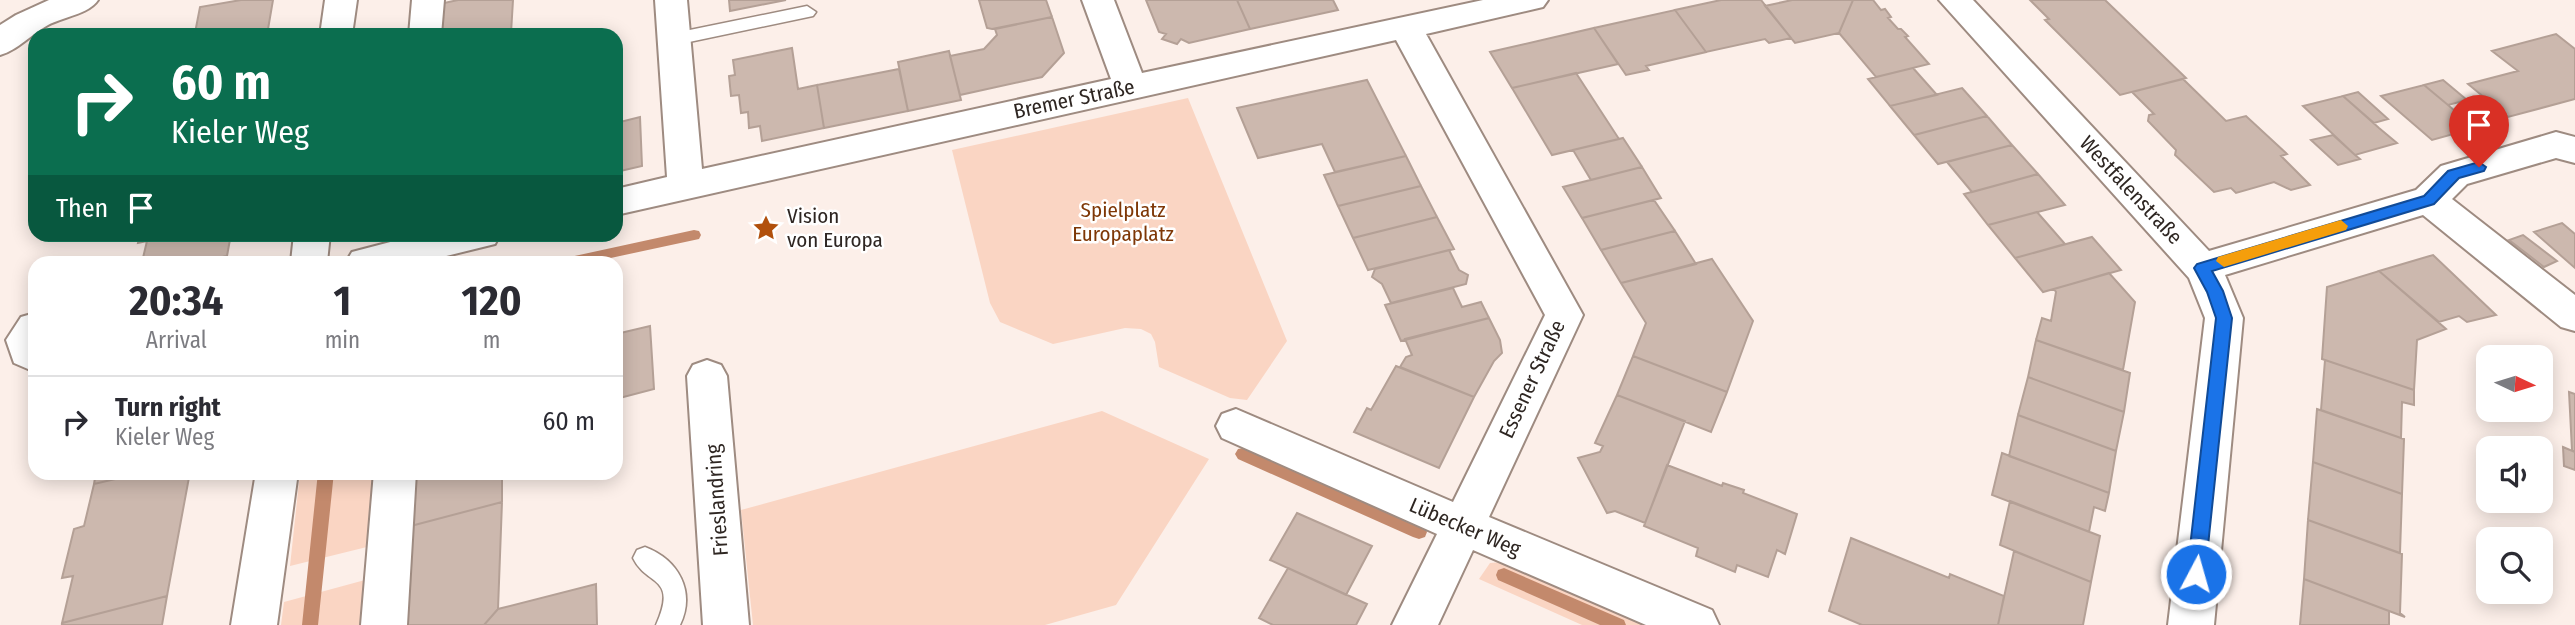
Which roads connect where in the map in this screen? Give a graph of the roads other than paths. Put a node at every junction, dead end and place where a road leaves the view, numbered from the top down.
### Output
1 (82, 0) edge
2 (341, 0) edge
3 (428, 0) edge
4 (1098, 0) edge
5 (1532, 0) edge
6 (1955, 0) edge
7 (799, 8) dead end
8 (673, 22) edge
9 (337, 28) edge
10 (426, 28) edge
11 (1406, 28) junction
12 (0, 44) edge
13 (1130, 87) junction
14 (2575, 149) edge
15 (685, 185) junction
16 (623, 200) edge
17 (2429, 200) junction
18 (445, 242) edge
19 (408, 250) edge
20 (386, 256) edge
21 (2202, 268) junction
22 (2575, 316) edge
23 (707, 376) dead end
24 (1236, 426) dead end
25 (275, 480) edge
26 (394, 480) edge
27 (1463, 526) junction
28 (645, 558) dead end
29 (254, 625) edge
30 (384, 625) edge
31 (668, 625) edge
32 (726, 625) edge
33 (1415, 625) edge
34 (1696, 625) edge
35 (2191, 625) edge

1 - 12 street
2 - 9 street
3 - 10 street
4 - 13 street
5 - 11 street, Bremer Straße
6 - 21 street, Westfalenstraße
7 - 8 lane
8 - 15 street
11 - 13 street, Bremer Straße
11 - 27 street, Essener Straße
13 - 15 street, Bremer Straße
14 - 17 street
15 - 16 street, Bremer Straße
17 - 21 street
17 - 22 street
18 - 19 street
19 - 20 street
21 - 35 street, Westfalenstraße
23 - 32 street, Frieslandring
24 - 27 street, Lübecker Weg
25 - 29 street
26 - 30 street
27 - 33 street, Essener Straße
27 - 34 street, Lübecker Weg
28 - 31 lane

